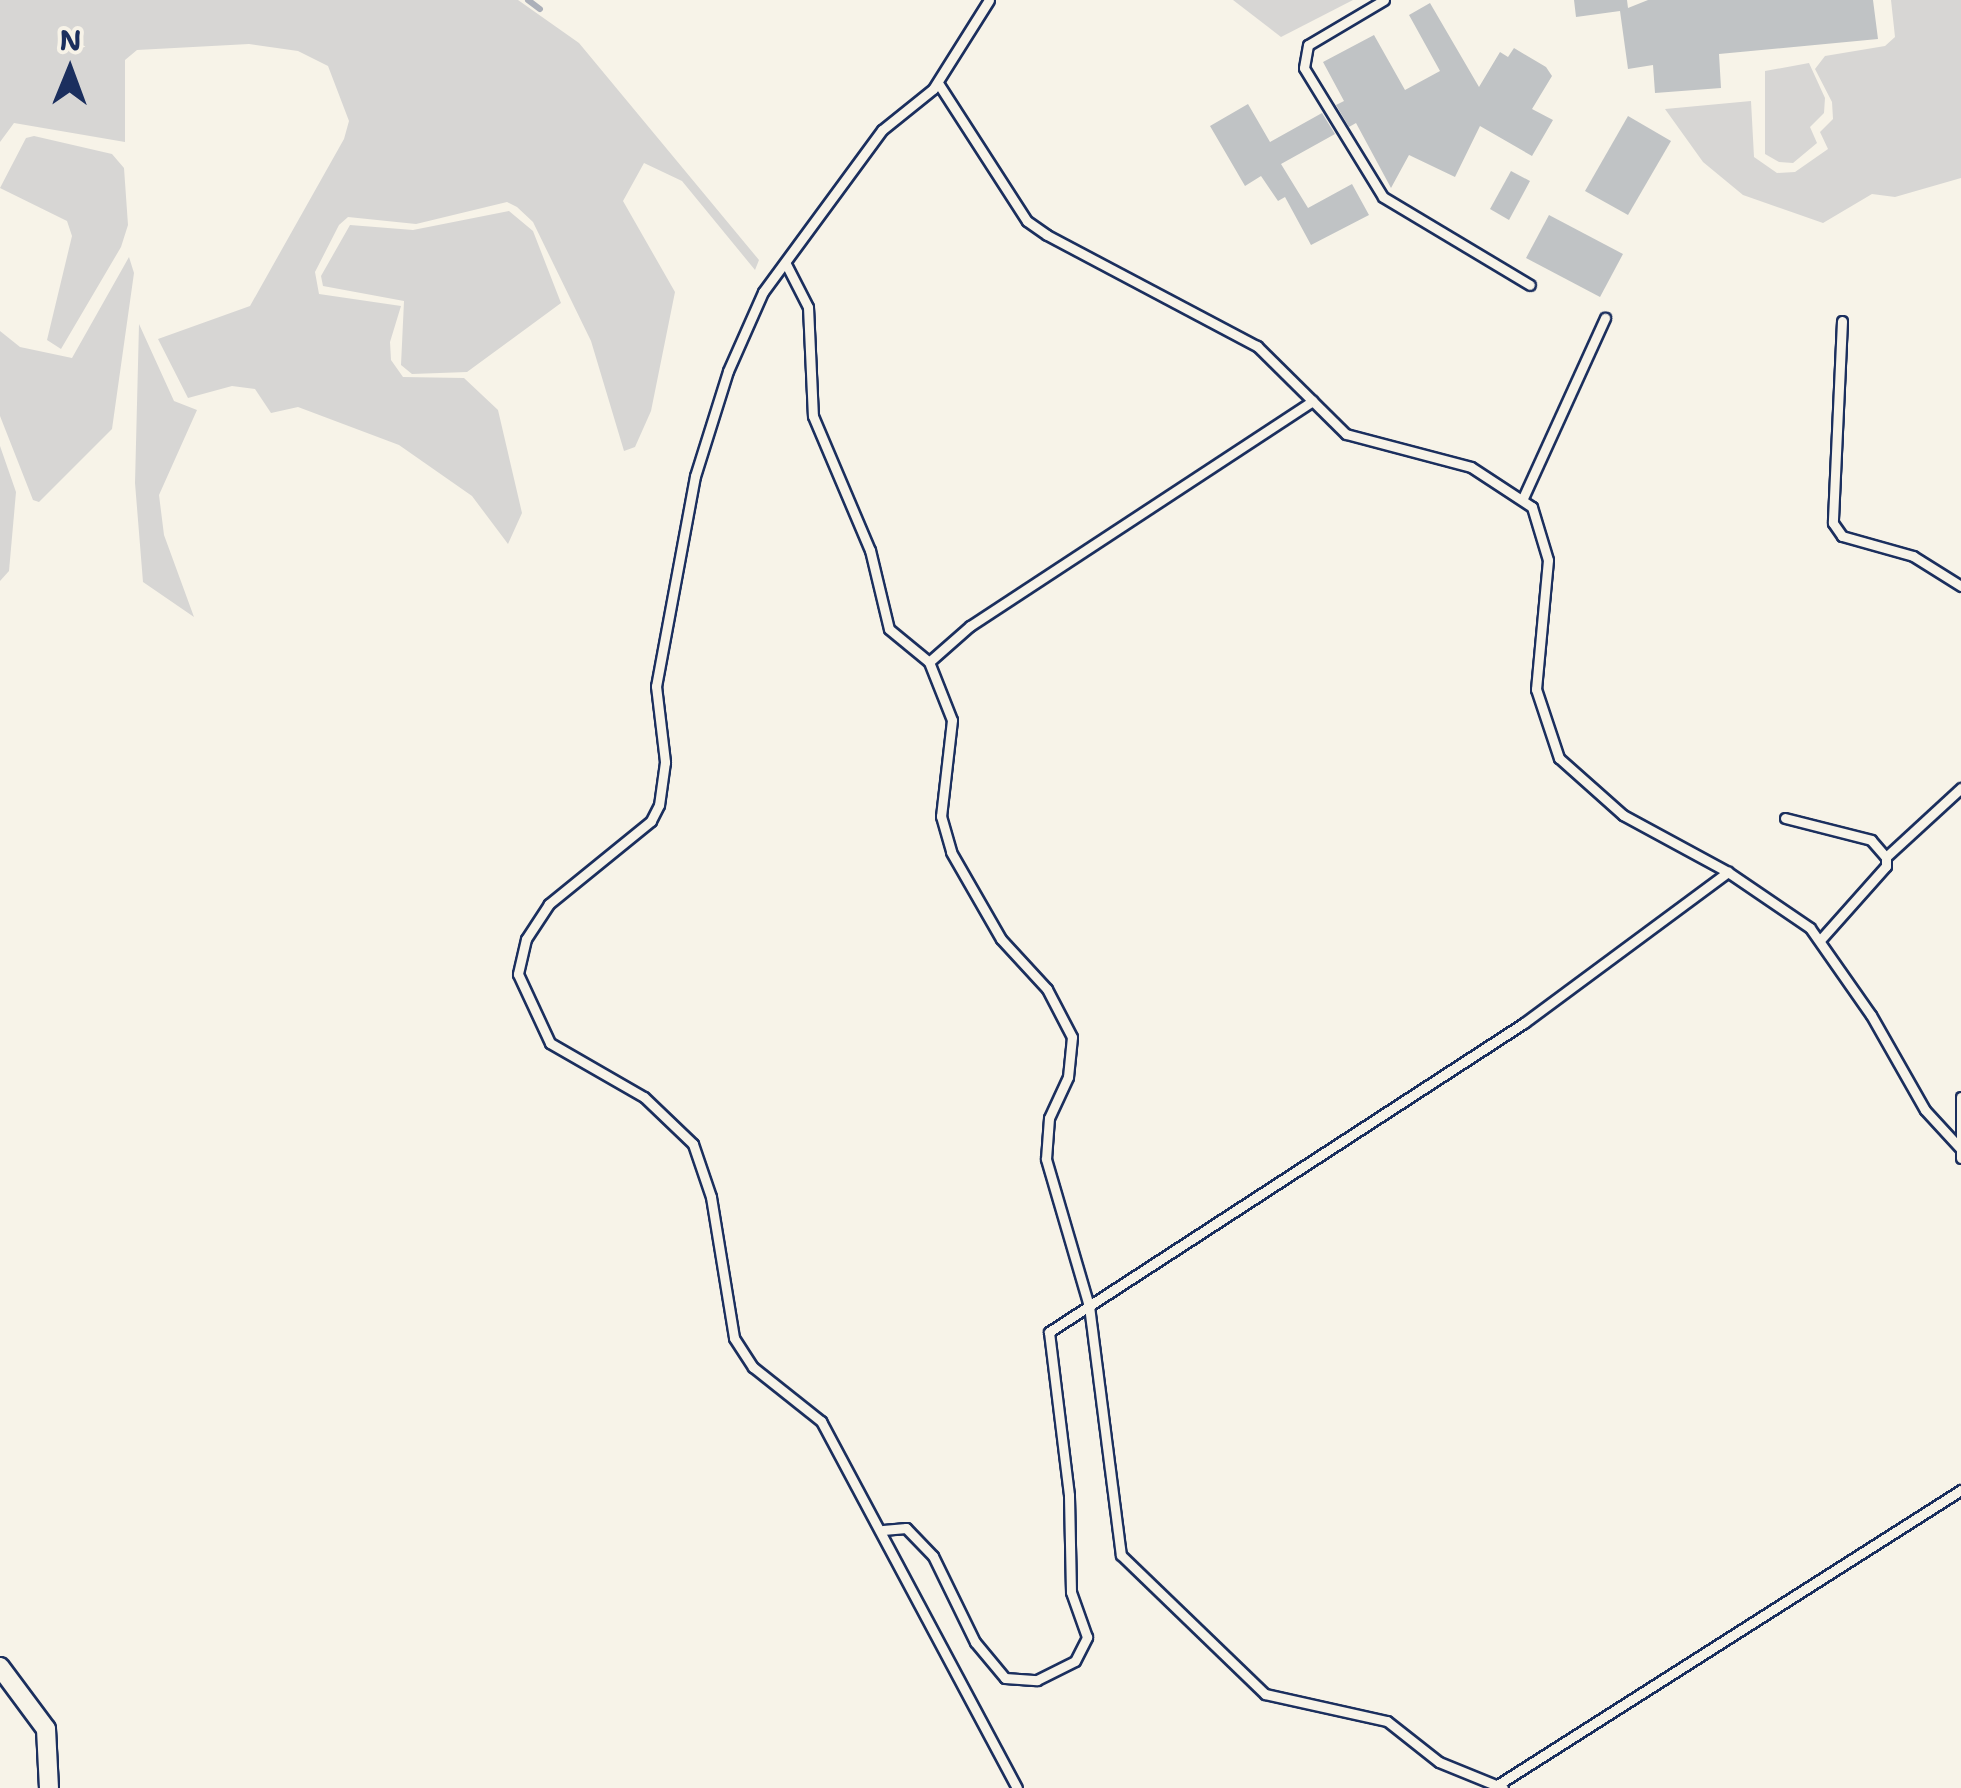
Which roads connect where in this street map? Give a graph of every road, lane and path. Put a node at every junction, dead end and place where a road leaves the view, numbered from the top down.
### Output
1 (989, 0) edge
2 (1384, 0) edge
3 (938, 82) junction
4 (786, 264) junction
5 (1530, 285) dead end
6 (1605, 318) dead end
7 (1842, 321) dead end
8 (1313, 402) junction
9 (1523, 498) junction
10 (1961, 586) edge
11 (929, 662) junction
12 (1961, 788) edge
13 (1784, 818) dead end
14 (1886, 857) junction
15 (1728, 872) junction
16 (1820, 940) junction
17 (1961, 1097) edge
18 (1960, 1148) edge
19 (1961, 1158) edge
20 (1089, 1306) junction
21 (1961, 1490) edge
22 (883, 1530) junction
23 (0, 1667) edge
24 (1501, 1786) edge
25 (50, 1788) edge
26 (1017, 1788) edge

1 - 3 lane
2 - 5 lane
3 - 4 lane
3 - 8 lane
4 - 11 lane
4 - 22 lane
6 - 9 lane
7 - 10 lane
8 - 9 lane
8 - 11 lane
9 - 15 lane
11 - 20 lane
12 - 14 lane
13 - 14 lane
14 - 16 lane
15 - 16 lane
15 - 20 lane
16 - 18 lane
17 - 18 lane
18 - 19 lane
20 - 22 lane
20 - 24 lane
21 - 24 lane
22 - 26 lane
23 - 25 street

